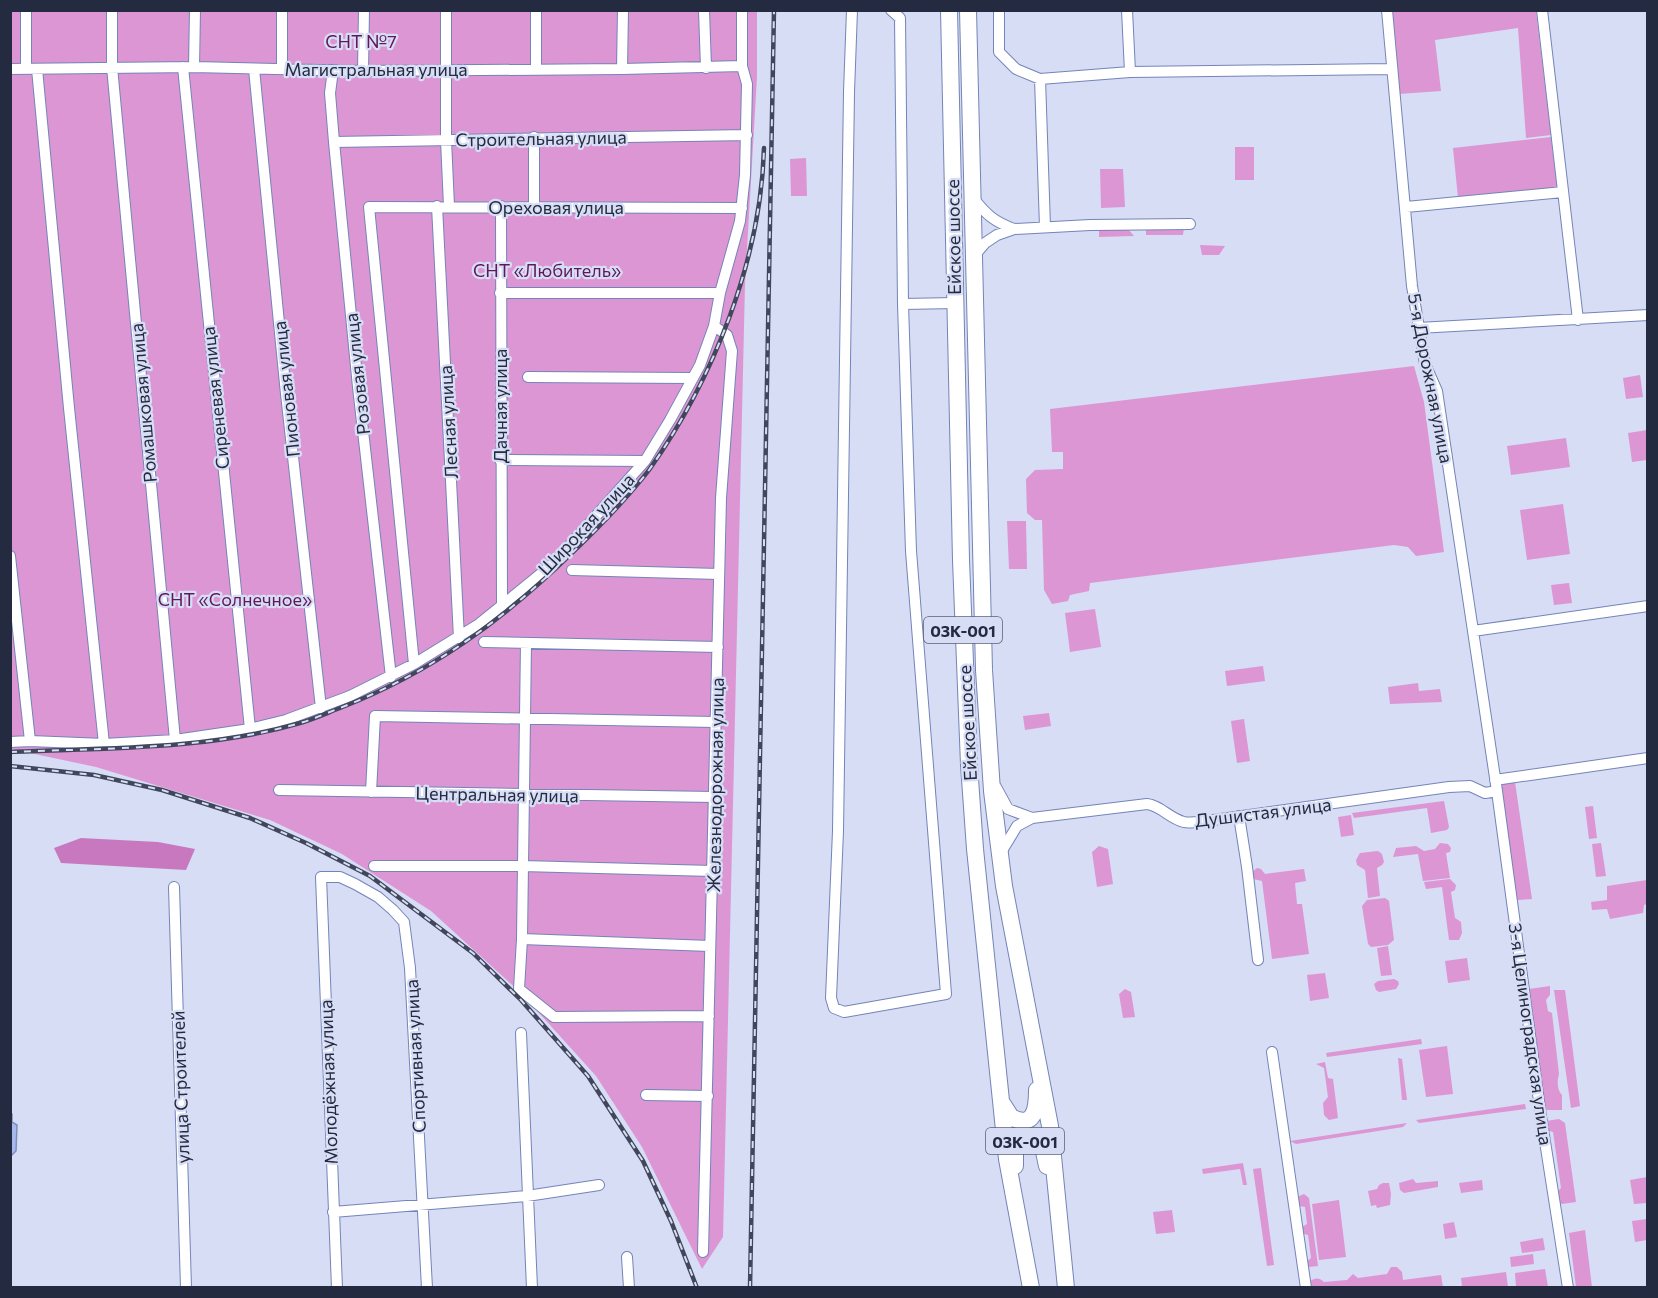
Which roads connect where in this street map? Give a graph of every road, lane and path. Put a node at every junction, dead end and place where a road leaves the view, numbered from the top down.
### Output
1 (26, 10) edge
2 (112, 10) edge
3 (195, 10) edge
4 (282, 10) edge
5 (364, 10) edge
6 (446, 10) edge
7 (536, 10) edge
8 (623, 10) edge
9 (704, 10) edge
10 (742, 10) edge
11 (852, 10) edge
12 (891, 10) edge
13 (949, 10) edge
14 (968, 10) edge
15 (999, 10) edge
16 (1127, 10) edge
17 (1387, 10) edge
18 (1542, 10) edge
19 (742, 66) junction
20 (112, 67) junction
21 (183, 67) junction
22 (194, 67) junction
23 (706, 68) junction
24 (10, 69) edge
25 (32, 69) junction
26 (254, 69) junction
27 (282, 69) junction
28 (446, 69) junction
29 (536, 69) junction
30 (622, 69) junction
31 (1392, 69) junction
32 (333, 70) junction
33 (363, 71) junction
34 (1131, 72) junction
35 (1040, 79) junction
36 (747, 135) junction
37 (534, 137) junction
38 (446, 140) junction
39 (334, 142) junction
40 (1563, 192) junction
41 (973, 198) junction
42 (437, 206) junction
43 (449, 206) junction
44 (501, 206) junction
45 (534, 207) junction
46 (1406, 207) junction
47 (742, 208) junction
48 (1190, 224) dead end
49 (1045, 227) junction
50 (1014, 229) junction
51 (974, 256) junction
52 (500, 293) junction
53 (720, 293) junction
54 (955, 303) junction
55 (903, 304) junction
56 (1647, 315) edge
57 (1578, 320) junction
58 (714, 326) junction
59 (1418, 328) junction
60 (528, 377) dead end
61 (692, 378) junction
62 (500, 460) junction
63 (645, 461) junction
64 (10, 556) edge
65 (572, 570) dead end
66 (719, 574) junction
67 (1647, 606) edge
68 (502, 607) junction
69 (1473, 631) junction
70 (459, 638) junction
71 (484, 642) dead end
72 (526, 643) junction
73 (718, 647) junction
74 (414, 664) junction
75 (391, 677) junction
76 (321, 708) junction
77 (525, 718) junction
78 (716, 722) junction
79 (250, 729) junction
80 (175, 740) junction
81 (30, 741) junction
82 (10, 742) edge
83 (104, 744) junction
84 (1647, 759) edge
85 (991, 776) junction
86 (1496, 785) junction
87 (279, 790) dead end
88 (371, 792) junction
89 (522, 795) junction
90 (714, 797) junction
91 (1239, 816) junction
92 (1032, 818) junction
93 (999, 856) junction
94 (374, 866) dead end
95 (522, 867) junction
96 (713, 871) junction
97 (321, 877) joint
98 (174, 887) dead end
99 (522, 939) junction
100 (710, 946) junction
101 (1258, 960) dead end
102 (709, 1016) junction
103 (521, 1033) dead end
104 (1036, 1050) junction
105 (1272, 1052) dead end
106 (646, 1095) dead end
107 (708, 1096) junction
108 (1002, 1101) junction
109 (599, 1185) dead end
110 (527, 1196) junction
111 (423, 1206) junction
112 (333, 1212) junction
113 (1061, 1237) junction
114 (1024, 1246) junction
115 (703, 1252) dead end
116 (627, 1257) dead end
117 (186, 1287) edge
118 (337, 1287) edge
119 (427, 1287) edge
120 (532, 1287) edge
121 (629, 1287) edge
122 (1031, 1287) edge
123 (1066, 1287) edge
124 (1306, 1287) edge
125 (1568, 1287) edge

1 - 25 street
2 - 20 street, Ромашковая улица
3 - 22 street
4 - 27 street
5 - 33 street
6 - 28 street
7 - 29 street
8 - 30 street
9 - 23 street
10 - 19 street, Широкая улица
11 - 55 street
12 - 55 street
13 - 54 main road, Ейское шоссе / 03К-001
14 - 41 main road, Ейское шоссе / 03К-001
15 - 35 street
16 - 34 street
17 - 31 street, 5-я Дорожная улица
18 - 40 street
19 - 23 street, Магистральная улица
19 - 36 street, Широкая улица
20 - 21 street, Магистральная улица
20 - 25 street, Магистральная улица
20 - 80 street, Ромашковая улица
21 - 22 street, Магистральная улица
21 - 79 street, Сиреневая улица
22 - 26 street, Магистральная улица
23 - 30 street, Магистральная улица
24 - 25 street, Магистральная улица
25 - 83 street
26 - 27 street, Магистральная улица
26 - 76 street, Пионовая улица
27 - 32 street, Магистральная улица
28 - 29 street, Магистральная улица
28 - 33 street, Магистральная улица
28 - 38 street
29 - 30 street, Магистральная улица
31 - 34 street
31 - 46 street, 5-я Дорожная улица
32 - 33 street, Магистральная улица
32 - 39 street, Розовая улица
34 - 35 street
35 - 49 street
36 - 37 street, Строительная улица
36 - 47 street, Широкая улица
37 - 38 street, Строительная улица
37 - 45 street
38 - 39 street, Строительная улица
38 - 43 street
39 - 75 street, Розовая улица
40 - 46 street
40 - 57 street
41 - 50 street
41 - 51 main road, Ейское шоссе / 03К-001
42 - 43 street, Ореховая улица
42 - 70 street, Лесная улица
42 - 74 street, Ореховая улица
43 - 44 street, Ореховая улица
44 - 45 street, Ореховая улица
44 - 52 street, Дачная улица
45 - 47 street, Ореховая улица
46 - 59 street, 5-я Дорожная улица
47 - 53 street, Широкая улица
48 - 49 street
49 - 50 street
50 - 51 street
51 - 85 main road, Ейское шоссе / 03К-001
52 - 53 street
52 - 62 street, Дачная улица
53 - 58 street, Широкая улица
54 - 55 street
54 - 108 main road, Ейское шоссе / 03К-001
56 - 57 street
57 - 59 street
58 - 61 street, Широкая улица
58 - 66 street, Железнодорожная улица
59 - 69 street, 5-я Дорожная улица
60 - 61 street
61 - 63 street, Широкая улица
62 - 63 street
62 - 68 street, Дачная улица
63 - 68 street, Широкая улица
64 - 81 street
65 - 66 street
66 - 73 street, Железнодорожная улица
67 - 69 street
68 - 70 street, Широкая улица
69 - 86 street, 5-я Дорожная улица
70 - 74 street, Широкая улица
71 - 72 street
72 - 73 street
72 - 77 street
73 - 78 street, Железнодорожная улица
74 - 75 street, Широкая улица
75 - 76 street, Широкая улица
76 - 79 street, Широкая улица
77 - 78 street
77 - 88 street
77 - 89 street
78 - 90 street, Железнодорожная улица
79 - 80 street, Широкая улица
80 - 83 street, Широкая улица
81 - 82 street, Широкая улица
81 - 83 street, Широкая улица
84 - 86 street, Душистая улица
85 - 92 street
85 - 93 main road, Ейское шоссе / 03К-001
86 - 91 street, Душистая улица
86 - 125 street, 3-я Целиноградская улица
87 - 88 street, Центральная улица
88 - 89 street, Центральная улица
89 - 90 street, Центральная улица
89 - 95 street
90 - 96 street, Железнодорожная улица
91 - 92 street, Душистая улица
91 - 101 street
92 - 93 street
93 - 104 main road, Ейское шоссе / 03К-001
94 - 95 street
95 - 96 street
95 - 99 street
96 - 100 street, Железнодорожная улица
97 - 111 street, Спортивная улица
97 - 112 street, Молодёжная улица
98 - 117 street, улица Строителей
99 - 100 street
99 - 102 street
100 - 102 street, Железнодорожная улица
102 - 107 street, Железнодорожная улица
103 - 110 street
104 - 108 main road, 03К-001
104 - 113 main road, Ейское шоссе / 03К-001
105 - 124 street
106 - 107 street
107 - 115 street, Железнодорожная улица
108 - 114 main road, Ейское шоссе / 03К-001
109 - 110 street
110 - 111 street
110 - 120 street
111 - 112 street
111 - 119 street, Спортивная улица
112 - 118 street, Молодёжная улица
113 - 114 main road, 03К-001
113 - 123 main road, Ейское шоссе / 03К-001
114 - 122 main road, Ейское шоссе / 03К-001
116 - 121 street

